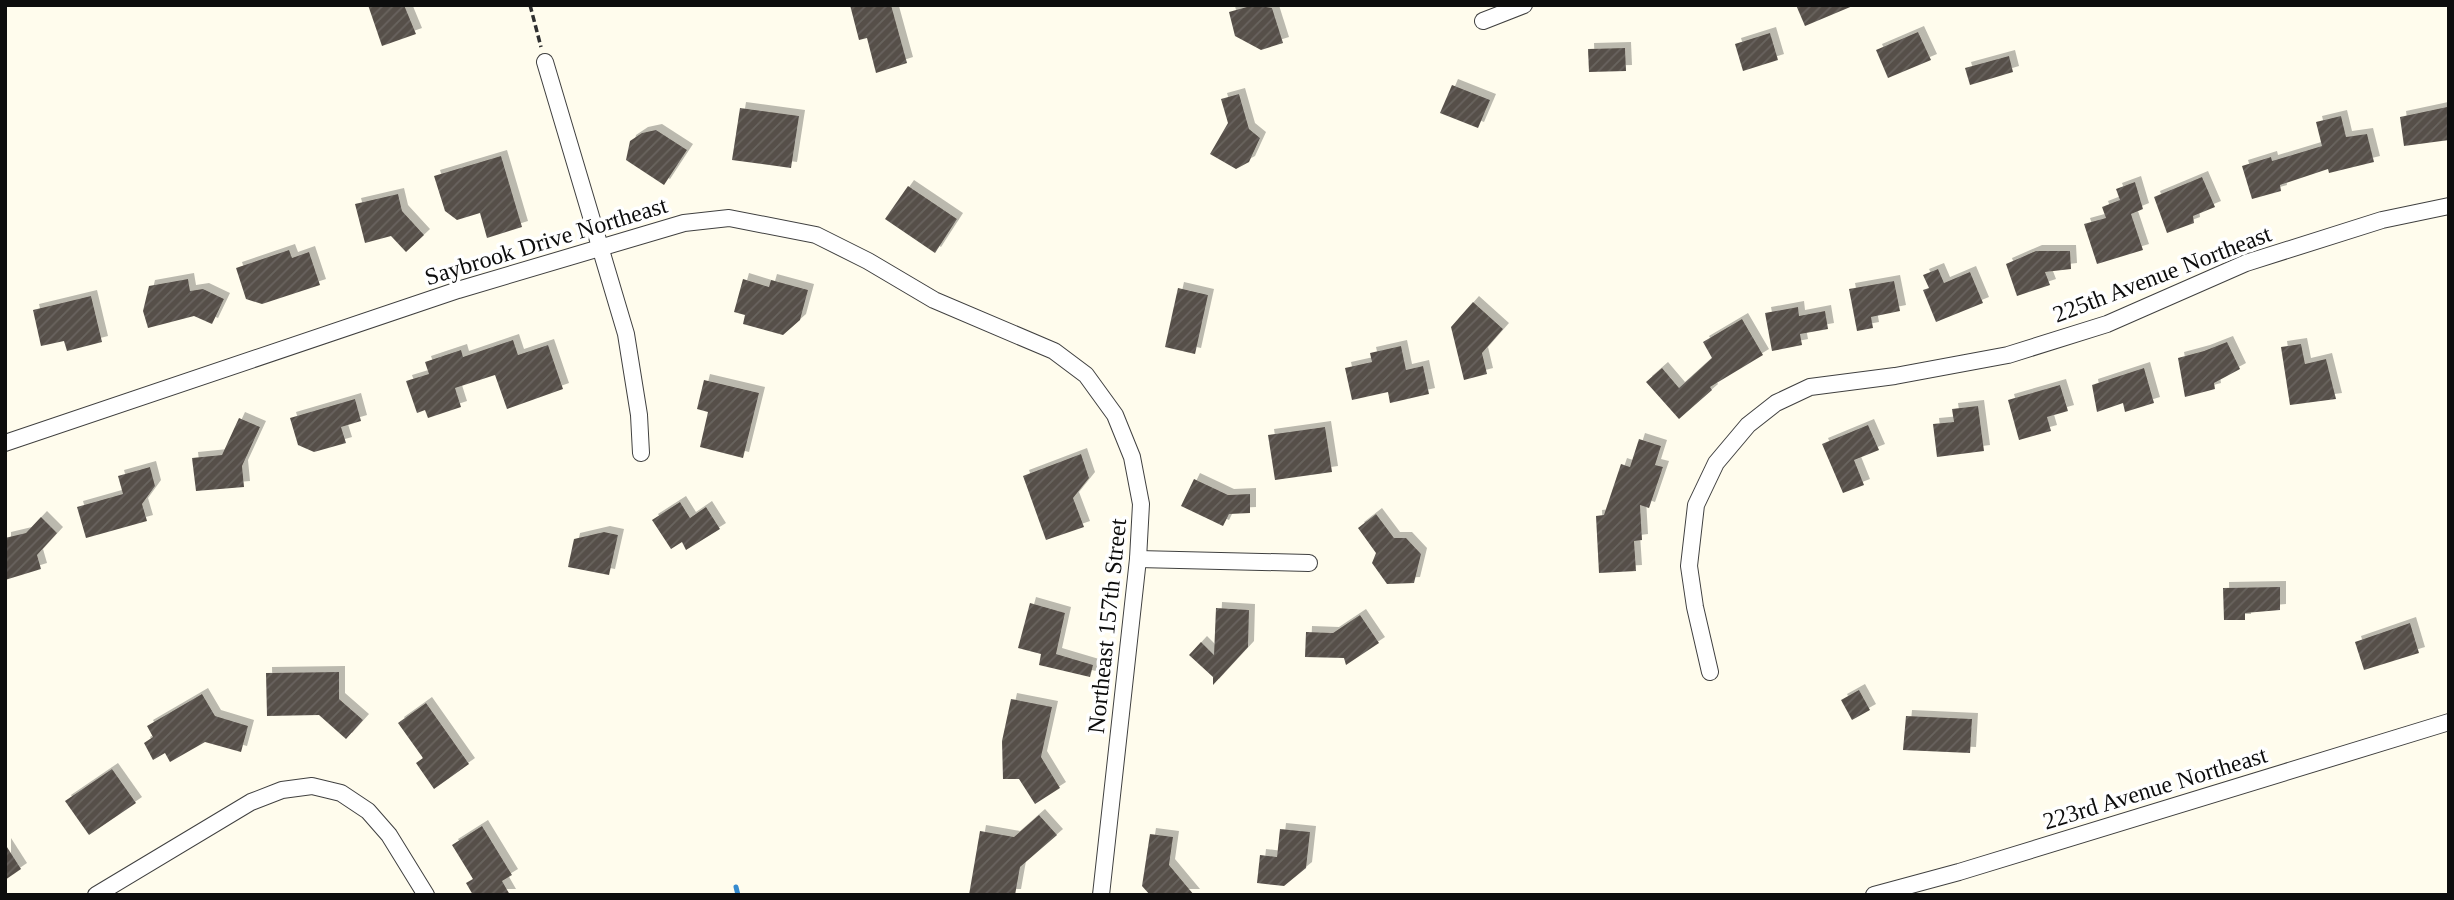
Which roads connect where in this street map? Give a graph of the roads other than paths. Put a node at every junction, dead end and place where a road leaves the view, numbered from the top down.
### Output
1 (1524, 5) edge
2 (1483, 21) dead end
3 (545, 62) road end
4 (2449, 206) edge
5 (600, 247) junction
6 (1086, 375) joint
7 (5, 443) edge
8 (641, 453) dead end
9 (1138, 559) junction
10 (1309, 563) dead end
11 (1710, 672) dead end
12 (2449, 722) edge
13 (96, 895) edge
14 (426, 895) edge
15 (1101, 895) edge
16 (1874, 895) edge

1 - 2 street
3 - 5 street
4 - 11 street, 225th Avenue Northeast
5 - 6 street, Saybrook Drive Northeast
5 - 7 street, Saybrook Drive Northeast
5 - 8 street
6 - 9 street, Northeast 157th Street
9 - 10 street
9 - 15 street, Northeast 157th Street
12 - 16 street, 223rd Avenue Northeast
13 - 14 street

